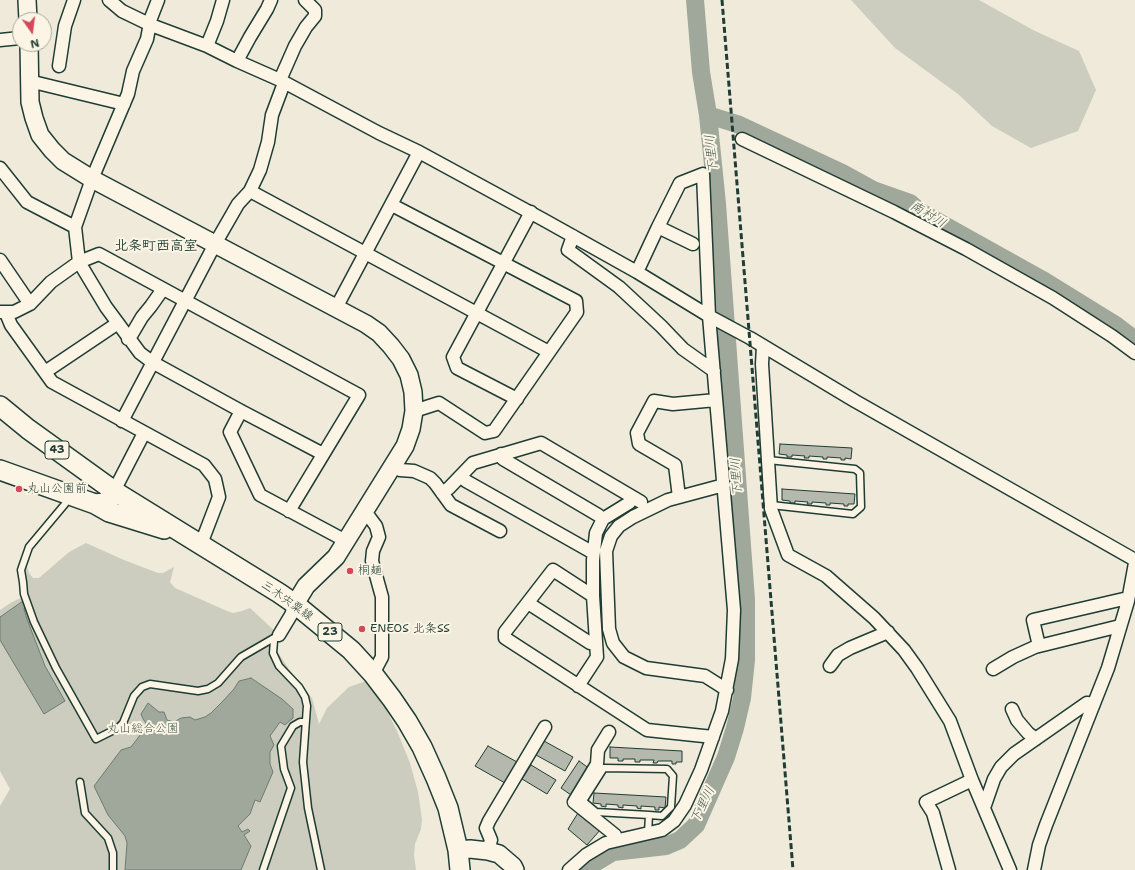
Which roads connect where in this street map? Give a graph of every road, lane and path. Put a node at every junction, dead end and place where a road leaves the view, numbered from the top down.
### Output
1 (28, 0) edge
2 (74, 0) edge
3 (109, 0) edge
4 (158, 0) edge
5 (223, 0) edge
6 (270, 0) edge
7 (306, 0) edge
8 (28, 12) edge
9 (151, 25) junction
10 (12, 39) edge
11 (0, 40) edge
12 (207, 46) junction
13 (28, 52) edge
14 (237, 61) junction
15 (59, 66) dead end
16 (29, 80) junction
17 (282, 81) junction
18 (124, 104) junction
19 (742, 139) dead end
20 (419, 152) junction
21 (0, 168) edge
22 (92, 179) junction
23 (250, 191) junction
24 (392, 205) junction
25 (531, 212) junction
26 (75, 227) junction
27 (658, 227) junction
28 (573, 236) junction
29 (215, 244) junction
30 (693, 244) dead end
31 (365, 254) junction
32 (0, 260) edge
33 (79, 262) junction
34 (504, 264) junction
35 (637, 272) junction
36 (163, 289) junction
37 (185, 301) junction
38 (30, 304) junction
39 (336, 308) junction
40 (3, 312) edge
41 (477, 313) junction
42 (711, 317) junction
43 (118, 324) junction
44 (128, 339) junction
45 (763, 346) junction
46 (549, 352) junction
47 (1135, 353) edge
48 (152, 362) junction
49 (45, 372) junction
50 (714, 372) junction
51 (517, 399) junction
52 (716, 400) junction
53 (0, 406) edge
54 (241, 411) junction
55 (414, 411) junction
56 (122, 421) junction
57 (144, 433) junction
58 (324, 454) junction
59 (502, 454) junction
60 (768, 460) junction
61 (392, 466) junction
62 (0, 470) edge
63 (461, 476) junction
64 (724, 485) junction
65 (114, 491) junction
66 (442, 493) junction
67 (69, 495) junction
68 (679, 497) junction
69 (95, 504) junction
70 (771, 505) junction
71 (290, 511) junction
72 (363, 513) junction
73 (603, 519) junction
74 (500, 531) dead end
75 (195, 541) junction
76 (346, 541) junction
77 (594, 552) junction
78 (1135, 562) edge
79 (593, 596) junction
80 (1128, 598) junction
81 (528, 603) junction
82 (296, 604) junction
83 (1120, 626) junction
84 (888, 632) junction
85 (276, 637) junction
86 (596, 643) junction
87 (1039, 646) junction
88 (830, 666) dead end
89 (993, 669) dead end
90 (373, 674) junction
91 (578, 686) junction
92 (726, 690) junction
93 (1094, 704) junction
94 (1012, 709) dead end
95 (305, 722) junction
96 (545, 727) dead end
97 (609, 732) dead end
98 (713, 737) junction
99 (1036, 739) junction
100 (972, 780) junction
101 (80, 782) dead end
102 (983, 806) junction
103 (648, 816) junction
104 (648, 833) junction
105 (617, 840) junction
106 (458, 850) junction
107 (488, 851) junction
108 (113, 870) edge
109 (263, 870) edge
110 (321, 870) edge
111 (460, 870) edge
112 (515, 870) edge
113 (568, 870) edge
114 (948, 870) edge
115 (1010, 870) edge
116 (1034, 870) edge

1 - 8 street
2 - 15 street
3 - 9 street
4 - 9 street
5 - 12 street
6 - 14 street
7 - 17 street
9 - 12 street
9 - 18 street
10 - 11 street
12 - 14 street
13 - 16 street
14 - 17 street
16 - 18 street
16 - 22 street
17 - 20 street
17 - 23 street
18 - 22 street
19 - 47 street
20 - 24 street
20 - 25 street
21 - 26 street
22 - 26 street
22 - 29 street
23 - 29 street
23 - 31 street
24 - 31 street
24 - 34 street
25 - 28 street
25 - 34 street
26 - 33 street
27 - 30 street
27 - 35 street
27 - 42 street
28 - 35 street
28 - 50 street
29 - 37 street
29 - 39 street
31 - 39 street
31 - 41 street
32 - 38 street
33 - 36 street
33 - 38 street
33 - 43 street
34 - 41 street
34 - 46 street
35 - 42 street
36 - 37 street
36 - 44 street
37 - 48 street
37 - 58 street
38 - 40 street
39 - 55 street
40 - 49 street
41 - 46 street
41 - 51 street
42 - 45 street
42 - 50 street
43 - 44 street
43 - 49 street
44 - 48 street
45 - 60 street
45 - 78 street
46 - 51 street
48 - 54 street
48 - 56 street
49 - 56 street
50 - 52 street
51 - 55 street
52 - 64 street
52 - 68 street
53 - 65 main road, 43
54 - 58 street
54 - 71 street
55 - 61 street
56 - 57 street
57 - 65 street
57 - 75 street
58 - 71 street
59 - 63 street
59 - 73 street
59 - 73 street
60 - 70 street
60 - 70 lane
61 - 66 street
61 - 72 street
62 - 67 main road, 23
63 - 66 street
63 - 77 street
64 - 68 street
64 - 92 street
65 - 69 main road
65 - 75 main road, 三木宍粟線 / 23
66 - 74 street
67 - 69 main road, 23
67 - 85 lane
68 - 92 street
69 - 75 main road, 23
70 - 84 street
71 - 76 street
72 - 76 street
72 - 90 street
73 - 77 street
75 - 82 main road, 三木宍粟線 / 23
76 - 82 street
77 - 79 street
78 - 80 street
79 - 81 street
79 - 86 street
80 - 83 street
80 - 87 street
81 - 86 street
81 - 91 street
82 - 85 street
82 - 90 main road, 三木宍粟線 / 23
83 - 87 street
83 - 93 street
84 - 88 street
84 - 100 street
85 - 95 lane
86 - 91 street
87 - 89 street
90 - 106 main road, 三木宍粟線 / 23
91 - 98 street
92 - 98 street
93 - 99 street
93 - 116 street
94 - 99 street
95 - 109 lane
95 - 110 lane
96 - 107 street
97 - 105 street
98 - 104 street
99 - 102 street
100 - 102 street
100 - 114 street
101 - 108 lane
102 - 115 street
103 - 103 lane
103 - 104 lane
104 - 105 street
105 - 113 street
106 - 107 street
106 - 111 main road, 三木宍粟線 / 23
107 - 112 street

